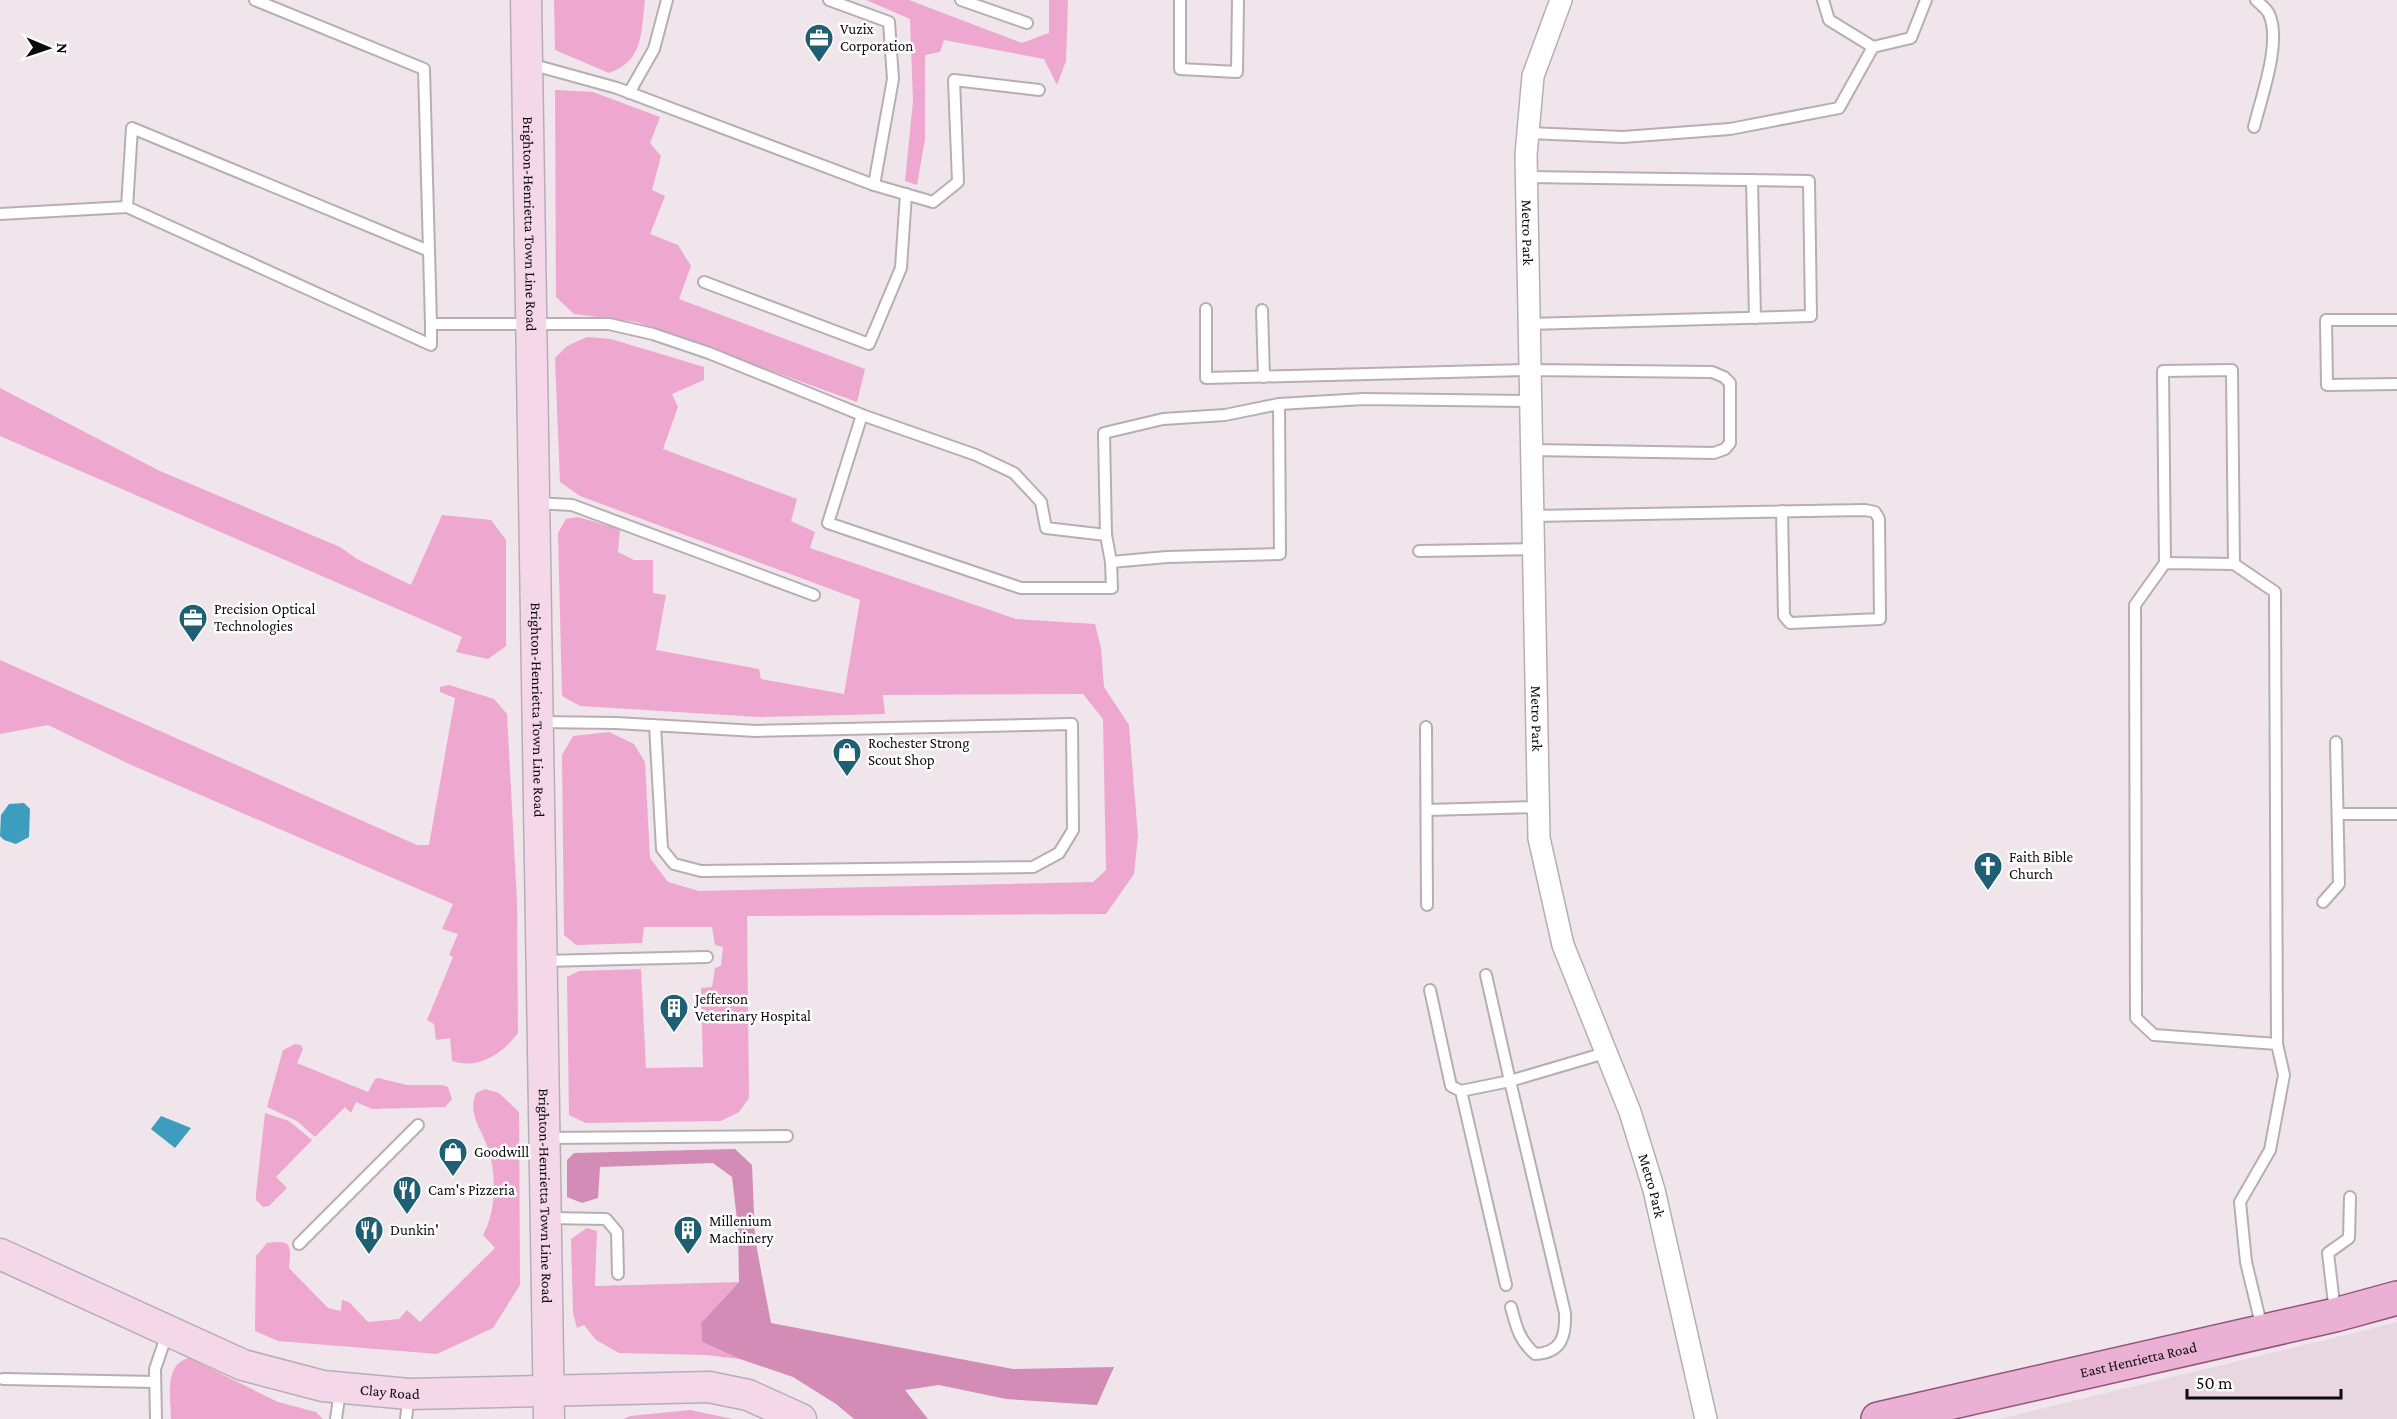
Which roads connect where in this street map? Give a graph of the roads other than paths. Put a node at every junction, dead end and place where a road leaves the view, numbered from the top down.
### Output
1 (255, 0) edge
2 (526, 0) edge
3 (667, 0) edge
4 (829, 0) edge
5 (961, 0) edge
6 (1180, 0) edge
7 (1238, 0) edge
8 (1561, 0) edge
9 (1823, 0) edge
10 (1926, 0) edge
11 (2256, 0) edge
12 (1027, 23) dead end
13 (1873, 47) junction
14 (527, 63) junction
15 (1039, 90) dead end
16 (629, 93) junction
17 (2254, 127) dead end
18 (1528, 133) junction
19 (1526, 177) junction
20 (1752, 180) junction
21 (874, 185) junction
22 (906, 194) junction
23 (127, 207) junction
24 (0, 214) edge
25 (429, 251) junction
26 (704, 282) dead end
27 (1206, 309) dead end
28 (1262, 310) dead end
29 (1755, 318) junction
30 (2397, 320) edge
31 (532, 323) junction
32 (431, 324) junction
33 (1529, 324) junction
34 (1530, 370) junction
35 (1264, 377) junction
36 (2397, 384) edge
37 (1531, 401) junction
38 (1279, 404) junction
39 (862, 415) junction
40 (1532, 450) junction
41 (535, 503) junction
42 (1782, 511) junction
43 (1533, 516) junction
44 (1106, 534) junction
45 (1534, 549) junction
46 (1419, 551) dead end
47 (1111, 562) junction
48 (2165, 563) junction
49 (2234, 564) junction
50 (814, 595) dead end
51 (538, 722) junction
52 (655, 725) junction
53 (1426, 727) dead end
54 (2336, 742) dead end
55 (1539, 807) junction
56 (1427, 810) junction
57 (2338, 814) junction
58 (2397, 814) edge
59 (2323, 902) dead end
60 (1427, 905) dead end
61 (707, 957) dead end
62 (541, 961) junction
63 (1486, 975) dead end
64 (1430, 990) dead end
65 (2277, 1044) junction
66 (1605, 1053) junction
67 (1510, 1081) junction
68 (1461, 1091) junction
69 (418, 1125) dead end
70 (787, 1136) dead end
71 (544, 1138) junction
72 (2350, 1197) dead end
73 (546, 1218) junction
74 (299, 1244) dead end
75 (0, 1254) edge
76 (618, 1274) dead end
77 (1506, 1285) dead end
78 (2397, 1298) edge
79 (1511, 1307) dead end
80 (2335, 1315) junction
81 (169, 1331) junction
82 (2263, 1331) junction
83 (3, 1379) dead end
84 (155, 1382) junction
85 (341, 1388) junction
86 (548, 1405) edge
87 (407, 1407) edge
88 (156, 1419) edge
89 (336, 1419) edge
90 (801, 1419) edge
91 (1706, 1419) edge
92 (1878, 1419) edge

1 - 25 lane
2 - 14 street, Brighton-Henrietta Town Line Road
3 - 16 lane
4 - 21 lane
5 - 12 lane
6 - 7 lane
8 - 18 street, Metro Park
9 - 13 lane
10 - 13 lane
11 - 17 lane
13 - 18 lane
14 - 16 lane
14 - 31 street, Brighton-Henrietta Town Line Road
15 - 22 lane
16 - 21 lane
18 - 19 street, Metro Park
19 - 20 lane
19 - 33 street, Metro Park
20 - 29 lane
20 - 29 lane
21 - 22 lane
22 - 26 lane
23 - 24 lane
23 - 25 lane
23 - 32 lane
25 - 32 lane
27 - 35 lane
28 - 35 lane
29 - 33 lane
30 - 36 lane
31 - 32 lane
31 - 39 lane
31 - 41 street, Brighton-Henrietta Town Line Road
33 - 34 street, Metro Park
34 - 35 lane
34 - 37 street, Metro Park
34 - 40 lane
37 - 38 lane
37 - 40 street, Metro Park
38 - 44 lane
38 - 47 lane
39 - 44 lane
39 - 47 lane
40 - 43 street, Metro Park
41 - 50 lane
41 - 51 street, Brighton-Henrietta Town Line Road
42 - 42 lane
42 - 43 lane
43 - 45 street, Metro Park
44 - 47 lane
45 - 46 lane
45 - 55 street, Metro Park
48 - 49 lane
48 - 49 lane
48 - 65 lane
49 - 65 lane
51 - 52 lane
51 - 62 street, Brighton-Henrietta Town Line Road
52 - 52 lane
53 - 56 lane
54 - 57 lane
55 - 56 lane
55 - 66 street, Metro Park
56 - 60 lane
57 - 58 lane
57 - 59 lane
61 - 62 lane
62 - 71 street, Brighton-Henrietta Town Line Road
63 - 67 lane
64 - 68 lane
65 - 82 lane
66 - 67 lane
66 - 91 street, Metro Park
67 - 68 lane
67 - 79 lane
68 - 77 lane
69 - 74 lane
70 - 71 lane
71 - 73 street, Brighton-Henrietta Town Line Road
72 - 80 lane
73 - 76 lane
73 - 86 street, Brighton-Henrietta Town Line Road
75 - 81 street, Clay Road
78 - 80 main road, East Henrietta Road
80 - 82 main road, East Henrietta Road
81 - 84 lane
81 - 85 street, Clay Road
82 - 92 main road, East Henrietta Road
83 - 84 lane
84 - 88 lane
85 - 87 street, Clay Road
85 - 89 lane
86 - 87 street, Clay Road
86 - 90 street, Clay Road

